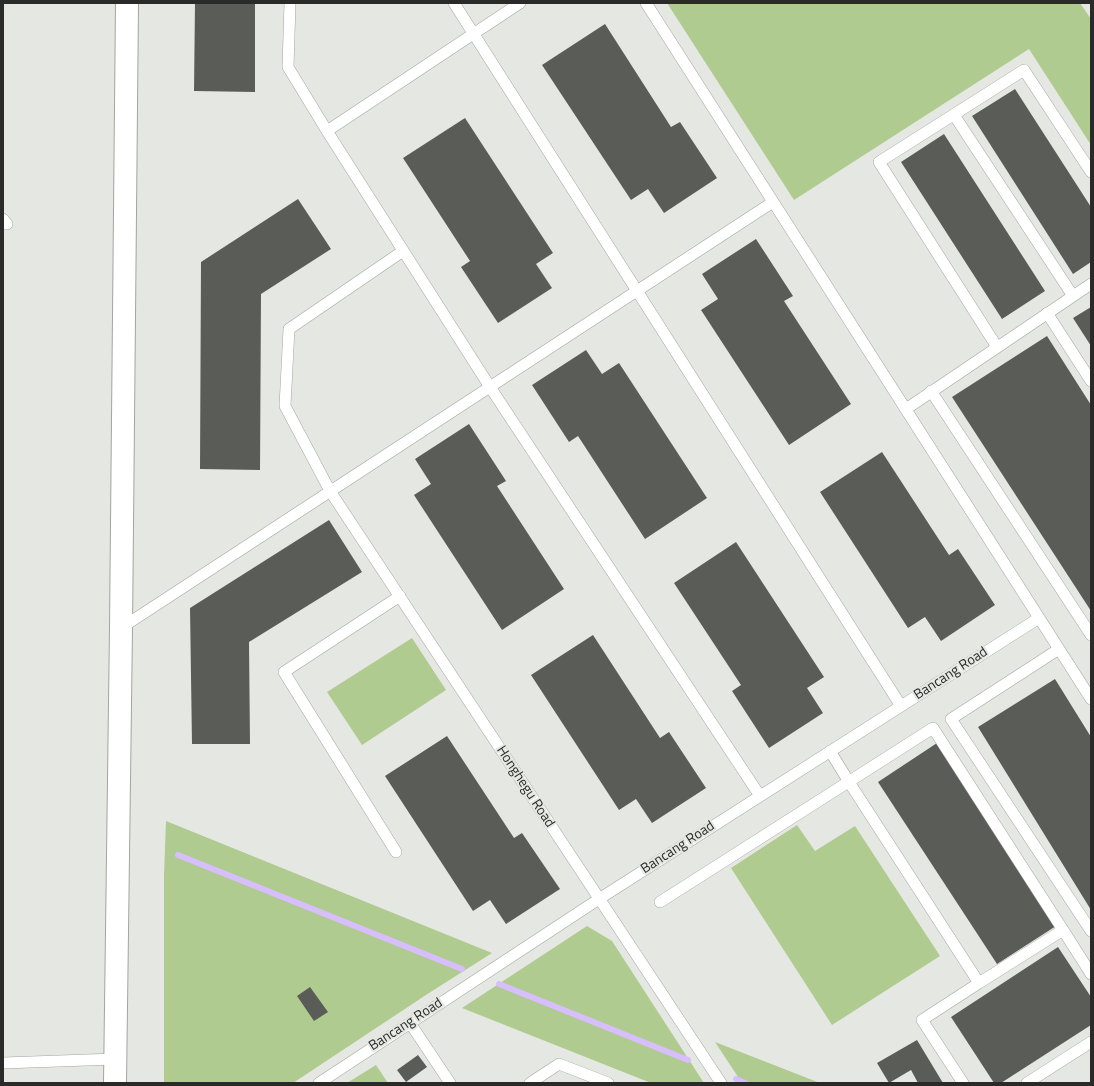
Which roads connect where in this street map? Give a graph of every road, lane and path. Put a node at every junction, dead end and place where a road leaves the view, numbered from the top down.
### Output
1 (127, 3) edge
2 (290, 3) edge
3 (454, 3) edge
4 (520, 3) edge
5 (646, 3) edge
6 (473, 34) junction
7 (954, 115) junction
8 (327, 131) junction
9 (1091, 172) edge
10 (773, 202) junction
11 (403, 251) junction
12 (1091, 284) edge
13 (637, 290) junction
14 (1073, 296) junction
15 (1047, 314) junction
16 (997, 347) junction
17 (1091, 382) edge
18 (490, 387) junction
19 (931, 392) junction
20 (906, 409) junction
21 (330, 491) junction
22 (400, 596) junction
23 (1039, 618) junction
24 (121, 628) junction
25 (1091, 635) edge
26 (1059, 649) junction
27 (1091, 700) edge
28 (902, 706) junction
29 (830, 751) junction
30 (849, 782) junction
31 (760, 796) junction
32 (396, 852) dead end
33 (599, 899) junction
34 (660, 902) dead end
35 (1062, 930) junction
36 (1091, 931) edge
37 (1091, 974) edge
38 (979, 983) junction
39 (410, 1023) junction
40 (1091, 1042) edge
41 (115, 1059) junction
42 (3, 1063) edge
43 (115, 1083) edge
44 (319, 1083) edge
45 (450, 1083) edge
46 (530, 1083) edge
47 (608, 1083) edge
48 (720, 1083) edge
49 (963, 1083) edge
50 (1027, 1083) edge

1 - 24 street
2 - 8 lane
3 - 6 lane
4 - 6 lane
5 - 10 lane
6 - 8 lane
6 - 13 lane
7 - 9 lane
7 - 14 lane
7 - 16 lane
8 - 11 lane
10 - 13 lane
10 - 20 lane
11 - 18 lane
11 - 21 lane, Honghegu Road
12 - 14 lane
13 - 18 lane
13 - 28 lane
14 - 15 lane
15 - 16 lane
15 - 17 lane
16 - 19 lane
18 - 21 lane
18 - 31 lane
19 - 20 lane
19 - 25 lane
20 - 23 lane
21 - 22 lane, Honghegu Road
21 - 24 lane
22 - 32 lane
22 - 33 lane, Honghegu Road
23 - 26 lane
23 - 28 lane, Bancang Road
24 - 41 street
26 - 27 lane
26 - 36 lane
28 - 29 lane, Bancang Road
29 - 30 lane
29 - 31 lane, Bancang Road
30 - 34 lane
30 - 35 lane
30 - 38 lane
31 - 33 lane, Bancang Road
33 - 39 lane, Bancang Road
33 - 48 lane, Honghegu Road
35 - 37 lane
35 - 38 lane
38 - 49 lane
39 - 44 lane, Bancang Road
39 - 45 lane
40 - 50 lane
41 - 42 lane
41 - 43 street
46 - 47 lane

